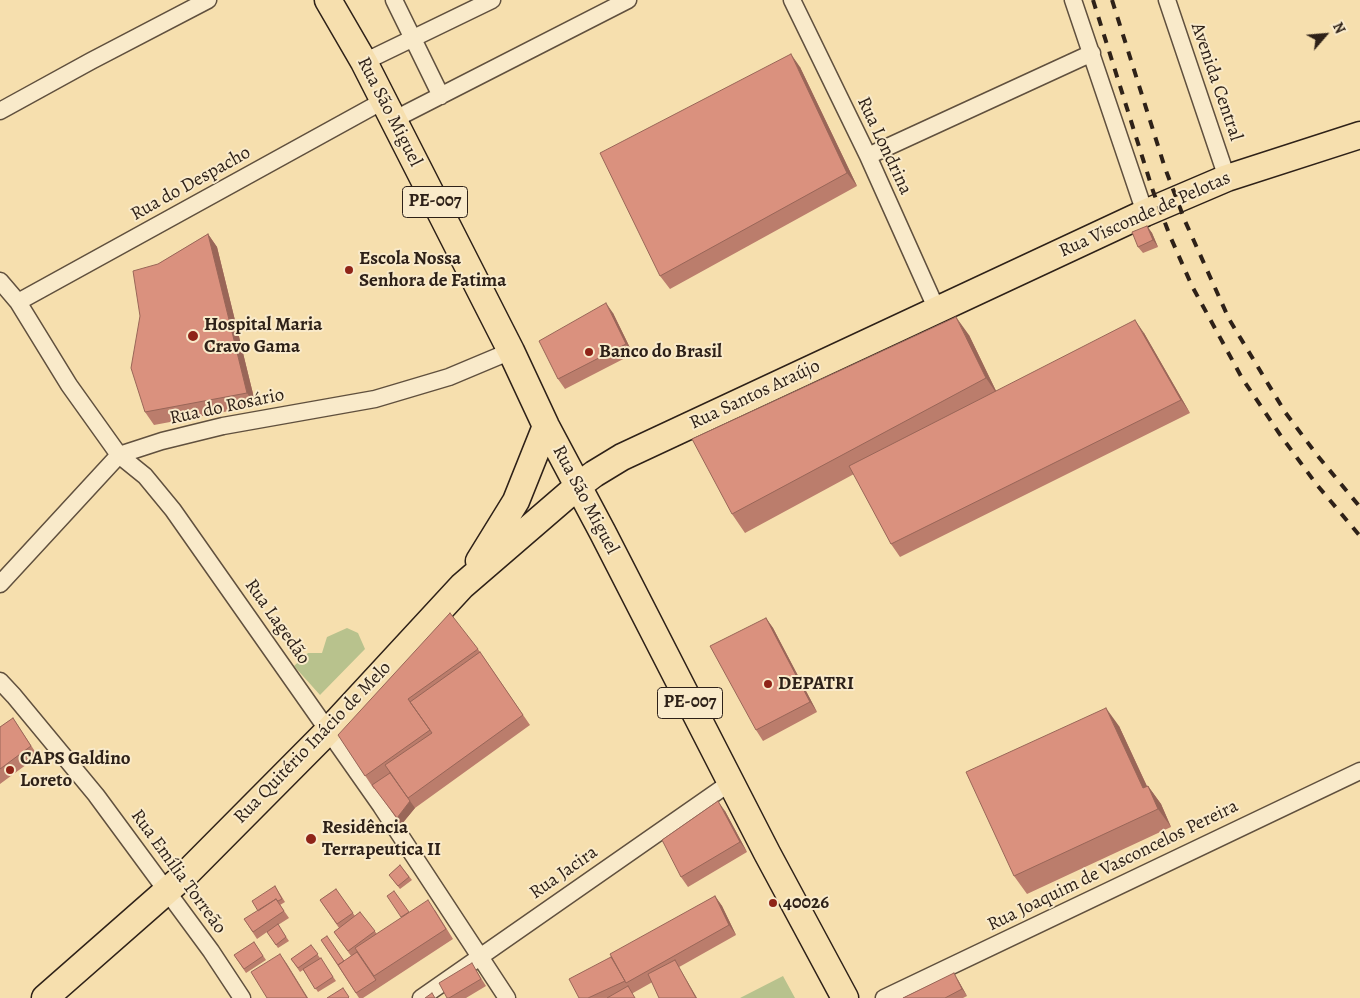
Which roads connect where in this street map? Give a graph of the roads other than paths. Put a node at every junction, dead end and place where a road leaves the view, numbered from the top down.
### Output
1 (208, 0) edge
2 (394, 0) edge
3 (492, 0) edge
4 (628, 0) edge
5 (792, 0) edge
6 (1073, 0) edge
7 (1167, 0) edge
8 (335, 2) edge
9 (413, 38) junction
10 (1092, 53) junction
11 (364, 62) junction
12 (441, 96) junction
13 (388, 110) junction
14 (0, 111) edge
15 (1360, 135) edge
16 (868, 156) junction
17 (1228, 178) junction
18 (1145, 213) junction
19 (0, 281) edge
20 (18, 302) junction
21 (936, 310) junction
22 (511, 351) junction
23 (546, 426) junction
24 (119, 455) junction
25 (578, 486) junction
26 (0, 584) edge
27 (462, 586) junction
28 (0, 681) edge
29 (328, 731) junction
30 (1358, 776) edge
31 (732, 782) junction
32 (168, 891) junction
33 (480, 956) junction
34 (45, 998) edge
35 (242, 998) edge
36 (421, 998) edge
37 (507, 998) edge
38 (845, 998) edge
39 (884, 998) edge

1 - 14 street
2 - 9 street
3 - 9 street
4 - 12 street, Rua do Despacho
5 - 16 street, Rua Londrina
6 - 10 street
7 - 17 street, Avenida Central
8 - 11 main road, Rua São Miguel / PE-007
9 - 11 street
9 - 12 street
10 - 16 street
10 - 18 street
11 - 13 main road, Rua São Miguel / PE-007
12 - 13 street, Rua do Despacho
13 - 20 street, Rua do Despacho
13 - 22 main road, Rua São Miguel / PE-007
15 - 17 main road, Rua Visconde de Pelotas
16 - 21 street, Rua Londrina
17 - 18 main road, Rua Visconde de Pelotas
18 - 21 main road, Rua Visconde de Pelotas
19 - 20 street, Rua Lagedão
20 - 24 street, Rua Lagedão
21 - 25 main road, Rua Santos Araújo
22 - 23 main road, Rua São Miguel / PE-007
22 - 24 street, Rua do Rosário
23 - 25 main road, Rua São Miguel / PE-007
23 - 27 main road
24 - 26 street, Rua do Rosário
24 - 29 street, Rua Lagedão
25 - 27 main road, Rua Quitério Inácio de Melo
25 - 31 main road, Rua São Miguel / PE-007
27 - 29 main road, Rua Quitério Inácio de Melo
28 - 32 street, Rua Emília Torreão
29 - 32 main road, Rua Quitério Inácio de Melo
29 - 33 street, Rua Lagedão
30 - 39 street, Rua Joaquim de Vasconcelos Pereira
31 - 33 street, Rua Jacira
31 - 38 main road, Rua São Miguel / PE-007
32 - 34 main road, Rua Quitério Inácio de Melo
32 - 35 street, Rua Emília Torreão
33 - 36 street, Rua Jacira
33 - 37 street, Rua Lagedão

